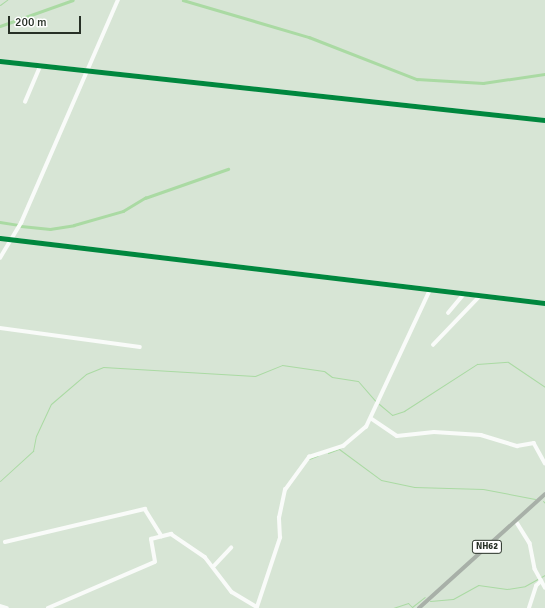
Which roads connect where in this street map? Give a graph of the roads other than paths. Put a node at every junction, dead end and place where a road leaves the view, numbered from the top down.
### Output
1 (118, 0) edge
2 (0, 61) edge
3 (40, 66) junction
4 (87, 71) junction
5 (25, 102) dead end
6 (545, 120) edge
7 (0, 238) edge
8 (11, 240) junction
9 (0, 258) edge
10 (430, 290) junction
11 (464, 294) junction
12 (480, 296) junction
13 (545, 303) edge
14 (448, 313) dead end
15 (0, 328) edge
16 (434, 345) dead end
17 (140, 347) dead end
18 (372, 419) junction
19 (545, 463) edge
20 (545, 494) edge
21 (516, 521) junction
22 (162, 536) junction
23 (5, 542) dead end
24 (231, 548) dead end
25 (214, 566) junction
26 (540, 579) junction
27 (545, 587) edge
28 (0, 606) edge
29 (257, 607) edge
30 (7, 608) edge
31 (48, 608) edge
32 (420, 608) edge
33 (529, 608) edge

1 - 4 street
2 - 3 street
3 - 4 street
3 - 5 street
4 - 6 street
4 - 8 street
7 - 8 street
8 - 9 street
8 - 10 street
10 - 11 street
10 - 18 street
11 - 12 street
11 - 14 street
12 - 13 street
12 - 16 street
15 - 17 street
18 - 19 street
18 - 29 street
20 - 21 main road, NH62
21 - 26 street
21 - 32 main road, NH62
22 - 23 street
22 - 25 street
22 - 31 street
24 - 25 street
25 - 29 street
26 - 27 street
26 - 33 street
28 - 30 street

